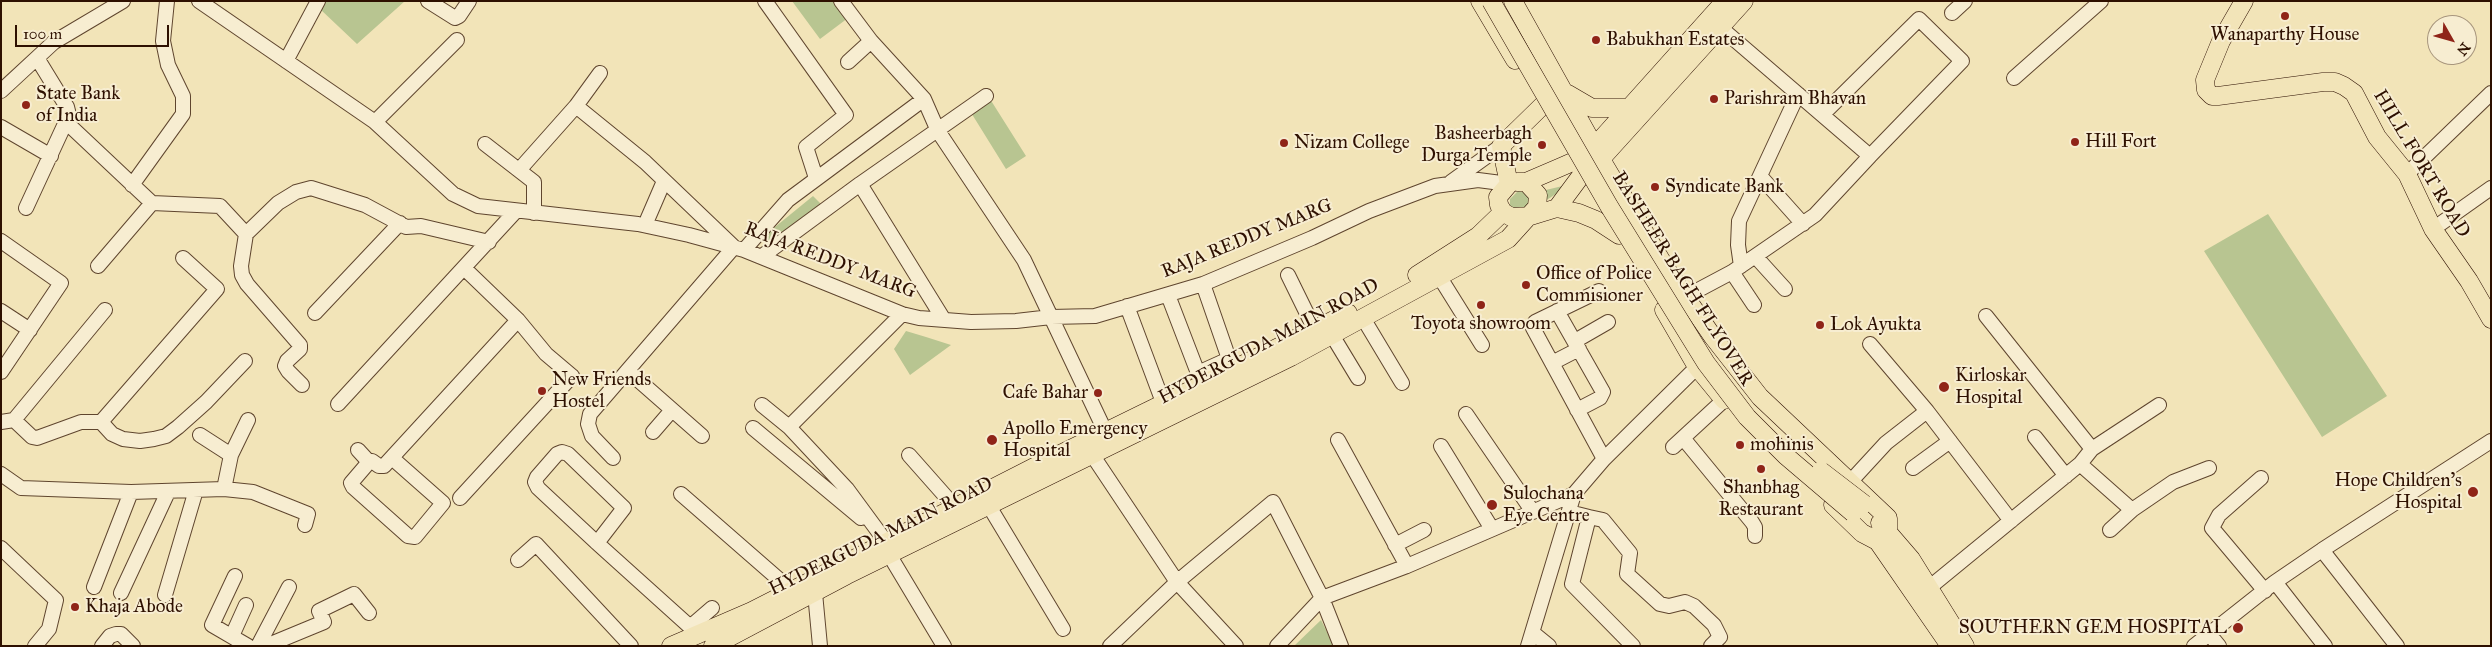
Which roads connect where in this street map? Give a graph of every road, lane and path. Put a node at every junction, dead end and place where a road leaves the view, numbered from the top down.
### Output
1 (123, 1) edge
2 (167, 1) edge
3 (199, 1) edge
4 (318, 1) edge
5 (428, 1) edge
6 (469, 1) edge
7 (765, 1) edge
8 (841, 1) edge
9 (1480, 1) edge
10 (1491, 1) edge
11 (1502, 1) edge
12 (1513, 1) edge
13 (1725, 1) edge
14 (1744, 1) edge
15 (1965, 1) edge
16 (2101, 1) edge
17 (2244, 1) edge
18 (1952, 13) dead end
19 (1721, 28) junction
20 (457, 40) dead end
21 (871, 41) junction
22 (36, 58) junction
23 (286, 61) junction
24 (848, 62) dead end
25 (600, 73) dead end
26 (2014, 78) dead end
27 (1, 90) edge
28 (1566, 92) junction
29 (2491, 93) edge
30 (1798, 94) junction
31 (986, 96) dead end
32 (924, 99) junction
33 (576, 106) junction
34 (1543, 106) junction
35 (1630, 108) junction
36 (1822, 114) junction
37 (375, 122) junction
38 (66, 123) junction
39 (1, 127) edge
40 (938, 131) junction
41 (485, 144) dead end
42 (1501, 146) junction
43 (1598, 153) junction
44 (51, 156) junction
45 (1870, 156) junction
46 (1580, 166) junction
47 (520, 169) junction
48 (2407, 174) junction
49 (1761, 177) junction
50 (816, 178) junction
51 (664, 181) junction
52 (1450, 182) junction
53 (1518, 183) junction
54 (860, 184) junction
55 (132, 185) junction
56 (2491, 188) edge
57 (152, 203) junction
58 (26, 208) dead end
59 (1557, 208) junction
60 (515, 212) junction
61 (1503, 212) junction
62 (534, 213) junction
63 (1531, 216) junction
64 (400, 224) junction
65 (1803, 224) junction
66 (645, 225) junction
67 (2433, 230) junction
68 (246, 234) junction
69 (1619, 235) junction
70 (1, 241) edge
71 (489, 242) junction
72 (739, 248) junction
73 (761, 257) junction
74 (1756, 257) junction
75 (183, 258) dead end
76 (98, 266) dead end
77 (464, 268) junction
78 (1736, 269) junction
79 (1288, 275) dead end
80 (1439, 276) junction
81 (1203, 284) junction
82 (1785, 289) dead end
83 (1599, 291) dead end
84 (1168, 295) junction
85 (1685, 296) junction
86 (1754, 305) dead end
87 (1127, 306) junction
88 (105, 310) dead end
89 (1, 311) edge
90 (1557, 311) junction
91 (315, 313) dead end
92 (902, 314) junction
93 (1986, 316) dead end
94 (1051, 317) junction
95 (1363, 318) junction
96 (2491, 319) edge
97 (518, 320) junction
98 (944, 320) junction
99 (1608, 322) dead end
100 (30, 330) junction
101 (1315, 330) junction
102 (1332, 335) junction
103 (1870, 344) dead end
104 (1482, 345) dead end
105 (1577, 345) junction
106 (245, 361) dead end
107 (1552, 363) junction
108 (1697, 367) junction
109 (628, 371) junction
110 (1, 372) edge
111 (1358, 378) dead end
112 (1201, 379) junction
113 (1402, 383) dead end
114 (302, 385) dead end
115 (1724, 400) junction
116 (338, 404) dead end
117 (762, 405) dead end
118 (1164, 405) junction
119 (2159, 405) dead end
120 (672, 410) junction
121 (1576, 410) junction
122 (1927, 411) junction
123 (1466, 414) dead end
124 (248, 420) dead end
125 (7, 421) edge
126 (101, 422) junction
127 (789, 427) junction
128 (753, 428) dead end
129 (653, 432) dead end
130 (1106, 432) junction
131 (200, 435) dead end
132 (702, 436) dead end
133 (2035, 437) dead end
134 (1338, 440) dead end
135 (2491, 441) edge
136 (1950, 442) junction
137 (1441, 446) dead end
138 (358, 450) dead end
139 (2092, 450) junction
140 (231, 455) junction
141 (909, 455) dead end
142 (1093, 456) junction
143 (392, 458) junction
144 (613, 458) dead end
145 (1604, 459) junction
146 (369, 462) junction
147 (2080, 464) junction
148 (1913, 468) dead end
149 (2209, 468) dead end
150 (1, 474) edge
151 (2066, 476) junction
152 (2261, 478) dead end
153 (1851, 481) junction
154 (224, 489) junction
155 (196, 490) junction
156 (131, 492) junction
157 (168, 492) junction
158 (681, 494) dead end
159 (1574, 494) junction
160 (460, 498) dead end
161 (989, 506) junction
162 (955, 507) junction
163 (1859, 509) junction
164 (2132, 510) junction
165 (1533, 512) junction
166 (1568, 512) junction
167 (1589, 517) junction
168 (2011, 521) junction
169 (305, 526) dead end
170 (1492, 529) junction
171 (1424, 530) dead end
172 (2110, 530) dead end
173 (1756, 536) dead end
174 (1885, 538) junction
175 (597, 542) junction
176 (885, 544) junction
177 (1396, 545) junction
178 (1, 548) edge
179 (2322, 550) junction
180 (518, 560) dead end
181 (1407, 566) junction
182 (235, 576) dead end
183 (1177, 582) junction
184 (812, 586) junction
185 (94, 587) dead end
186 (288, 587) dead end
187 (1930, 587) junction
188 (2270, 587) junction
189 (791, 590) junction
190 (121, 593) dead end
191 (165, 595) dead end
192 (1322, 598) junction
193 (246, 605) dead end
194 (712, 608) dead end
195 (369, 613) dead end
196 (1063, 629) dead end
197 (694, 631) junction
198 (232, 636) junction
199 (1531, 639) edge
200 (2215, 640) edge
201 (44, 643) edge
202 (818, 645) edge
203 (102, 646) edge
204 (133, 646) edge
205 (248, 646) edge
206 (258, 646) edge
207 (266, 646) edge
208 (631, 646) edge
209 (671, 646) edge
210 (713, 646) edge
211 (944, 646) edge
212 (1110, 646) edge
213 (1236, 646) edge
214 (1277, 646) edge
215 (1341, 646) edge
216 (1549, 646) edge
217 (1633, 646) edge
218 (1712, 646) edge
219 (1950, 646) edge
220 (1965, 646) edge
221 (2194, 646) edge
222 (2325, 646) edge
223 (2397, 646) edge

1 - 22 street
2 - 55 street
3 - 23 street, RAJA REDDY MARG
4 - 23 street
5 - 6 street
7 - 50 street
8 - 21 street
9 - 34 main road
10 - 163 main road, BASHEER BAGH FLYOVER, bridge
11 - 163 main road, BASHEER BAGH FLYOVER, bridge
12 - 28 main road
13 - 35 main road
14 - 19 main road
15 - 18 street
16 - 26 street
17 - 48 main road, HILL FORT ROAD
19 - 30 street
19 - 43 main road
20 - 37 street
21 - 24 street
21 - 32 street
22 - 27 street
22 - 38 street
23 - 37 street, RAJA REDDY MARG
25 - 33 street
28 - 34 main road
28 - 35 main road
28 - 43 main road
29 - 48 street
30 - 36 street
30 - 49 street
31 - 40 street
32 - 40 street
32 - 50 street
33 - 47 street
33 - 51 street
34 - 42 main road
34 - 46 main road
35 - 43 main road
36 - 45 street
36 - 45 street
37 - 60 street, RAJA REDDY MARG
38 - 44 street
38 - 55 street
39 - 44 street
40 - 54 street
40 - 94 street
41 - 47 street
42 - 52 street
42 - 53 main road
43 - 46 main road
43 - 85 main road
44 - 58 street
45 - 65 street
46 - 53 main road
46 - 59 main road
46 - 69 main road
47 - 62 street
48 - 67 main road, HILL FORT ROAD
49 - 65 street
49 - 78 street
50 - 72 street
51 - 66 street
51 - 72 street
52 - 53 street, RAJA REDDY MARG
52 - 81 street, RAJA REDDY MARG
53 - 61 main road
53 - 63 main road
54 - 73 street
54 - 98 street
55 - 57 street
56 - 67 street
57 - 68 street
57 - 76 street
59 - 63 main road, HYDERGUDA MAIN ROAD
59 - 69 main road
60 - 62 street, RAJA REDDY MARG
60 - 71 street
61 - 63 main road
61 - 101 main road, HYDERGUDA MAIN ROAD
62 - 66 street, RAJA REDDY MARG
63 - 80 main road, HYDERGUDA MAIN ROAD
64 - 68 street
64 - 71 street
64 - 91 street
65 - 74 street
66 - 72 street, RAJA REDDY MARG
67 - 96 main road, HILL FORT ROAD
68 - 114 street
69 - 108 main road
70 - 100 street
71 - 77 street
72 - 73 street, RAJA REDDY MARG
72 - 109 street
73 - 92 street, RAJA REDDY MARG
74 - 78 street
74 - 82 street
75 - 126 street
77 - 97 street
77 - 116 street
78 - 85 street
78 - 86 street
79 - 101 street
80 - 95 main road, HYDERGUDA MAIN ROAD
80 - 104 street
81 - 84 street, RAJA REDDY MARG
81 - 112 street
83 - 90 street
84 - 87 street, RAJA REDDY MARG
84 - 112 street
85 - 153 main road
87 - 94 street, RAJA REDDY MARG
87 - 118 street
88 - 125 street
89 - 100 street
90 - 105 street
90 - 107 street
92 - 98 street, RAJA REDDY MARG
92 - 127 street
93 - 139 street
94 - 98 street, RAJA REDDY MARG
94 - 130 street
95 - 102 main road, HYDERGUDA MAIN ROAD
95 - 113 street
97 - 143 street
97 - 160 street
99 - 105 street
100 - 110 street
101 - 112 main road, HYDERGUDA MAIN ROAD
102 - 111 street
102 - 142 main road, HYDERGUDA MAIN ROAD
103 - 122 street
105 - 107 street
105 - 121 street
106 - 126 street
107 - 121 street
108 - 115 main road
108 - 145 street
109 - 120 street
109 - 144 street
112 - 118 main road, HYDERGUDA MAIN ROAD
115 - 173 street
115 - 174 main road
117 - 127 street
118 - 130 main road, HYDERGUDA MAIN ROAD
119 - 139 street
120 - 129 street
120 - 132 street
121 - 145 street
122 - 136 street
122 - 153 street
123 - 165 street
124 - 140 street
125 - 126 street
127 - 176 street
128 - 176 street
130 - 162 main road, HYDERGUDA MAIN ROAD
131 - 140 street
133 - 151 street
134 - 177 street
135 - 179 street
136 - 148 street
136 - 168 street
137 - 170 street
138 - 146 street
139 - 147 street
140 - 154 street
141 - 162 street
142 - 161 main road, HYDERGUDA MAIN ROAD
142 - 183 street
143 - 146 street
143 - 146 street
145 - 159 street
147 - 151 street
147 - 164 street
149 - 164 street
150 - 156 street
151 - 168 street
152 - 188 street
153 - 174 main road
154 - 155 street
154 - 169 street
155 - 157 street
155 - 191 street
156 - 157 street
156 - 185 street
157 - 190 street
158 - 189 street
159 - 165 street
159 - 166 street
161 - 176 main road, HYDERGUDA MAIN ROAD
161 - 196 street
162 - 176 main road, HYDERGUDA MAIN ROAD
163 - 174 main road, BASHEER BAGH FLYOVER
164 - 172 street
165 - 170 street
166 - 167 street
166 - 199 street
167 - 217 street
167 - 218 street
168 - 187 street
170 - 181 street
171 - 177 street
174 - 187 main road
174 - 219 main road
175 - 175 street
175 - 197 street
176 - 184 main road, HYDERGUDA MAIN ROAD
176 - 211 street
177 - 181 street
178 - 201 street
179 - 188 street
179 - 223 street
180 - 208 street
181 - 192 street
182 - 198 street
183 - 192 street
183 - 212 street
183 - 213 street
184 - 189 main road, HYDERGUDA MAIN ROAD
184 - 202 street
184 - 210 main road, HYDERGUDA MAIN ROAD
186 - 206 street
187 - 220 main road
188 - 200 street
188 - 222 street
189 - 197 main road, HYDERGUDA MAIN ROAD
192 - 214 street
192 - 215 street
193 - 198 street
194 - 197 street
195 - 207 street
197 - 209 main road, HYDERGUDA MAIN ROAD
198 - 205 street
199 - 216 street
200 - 221 street
203 - 204 street

